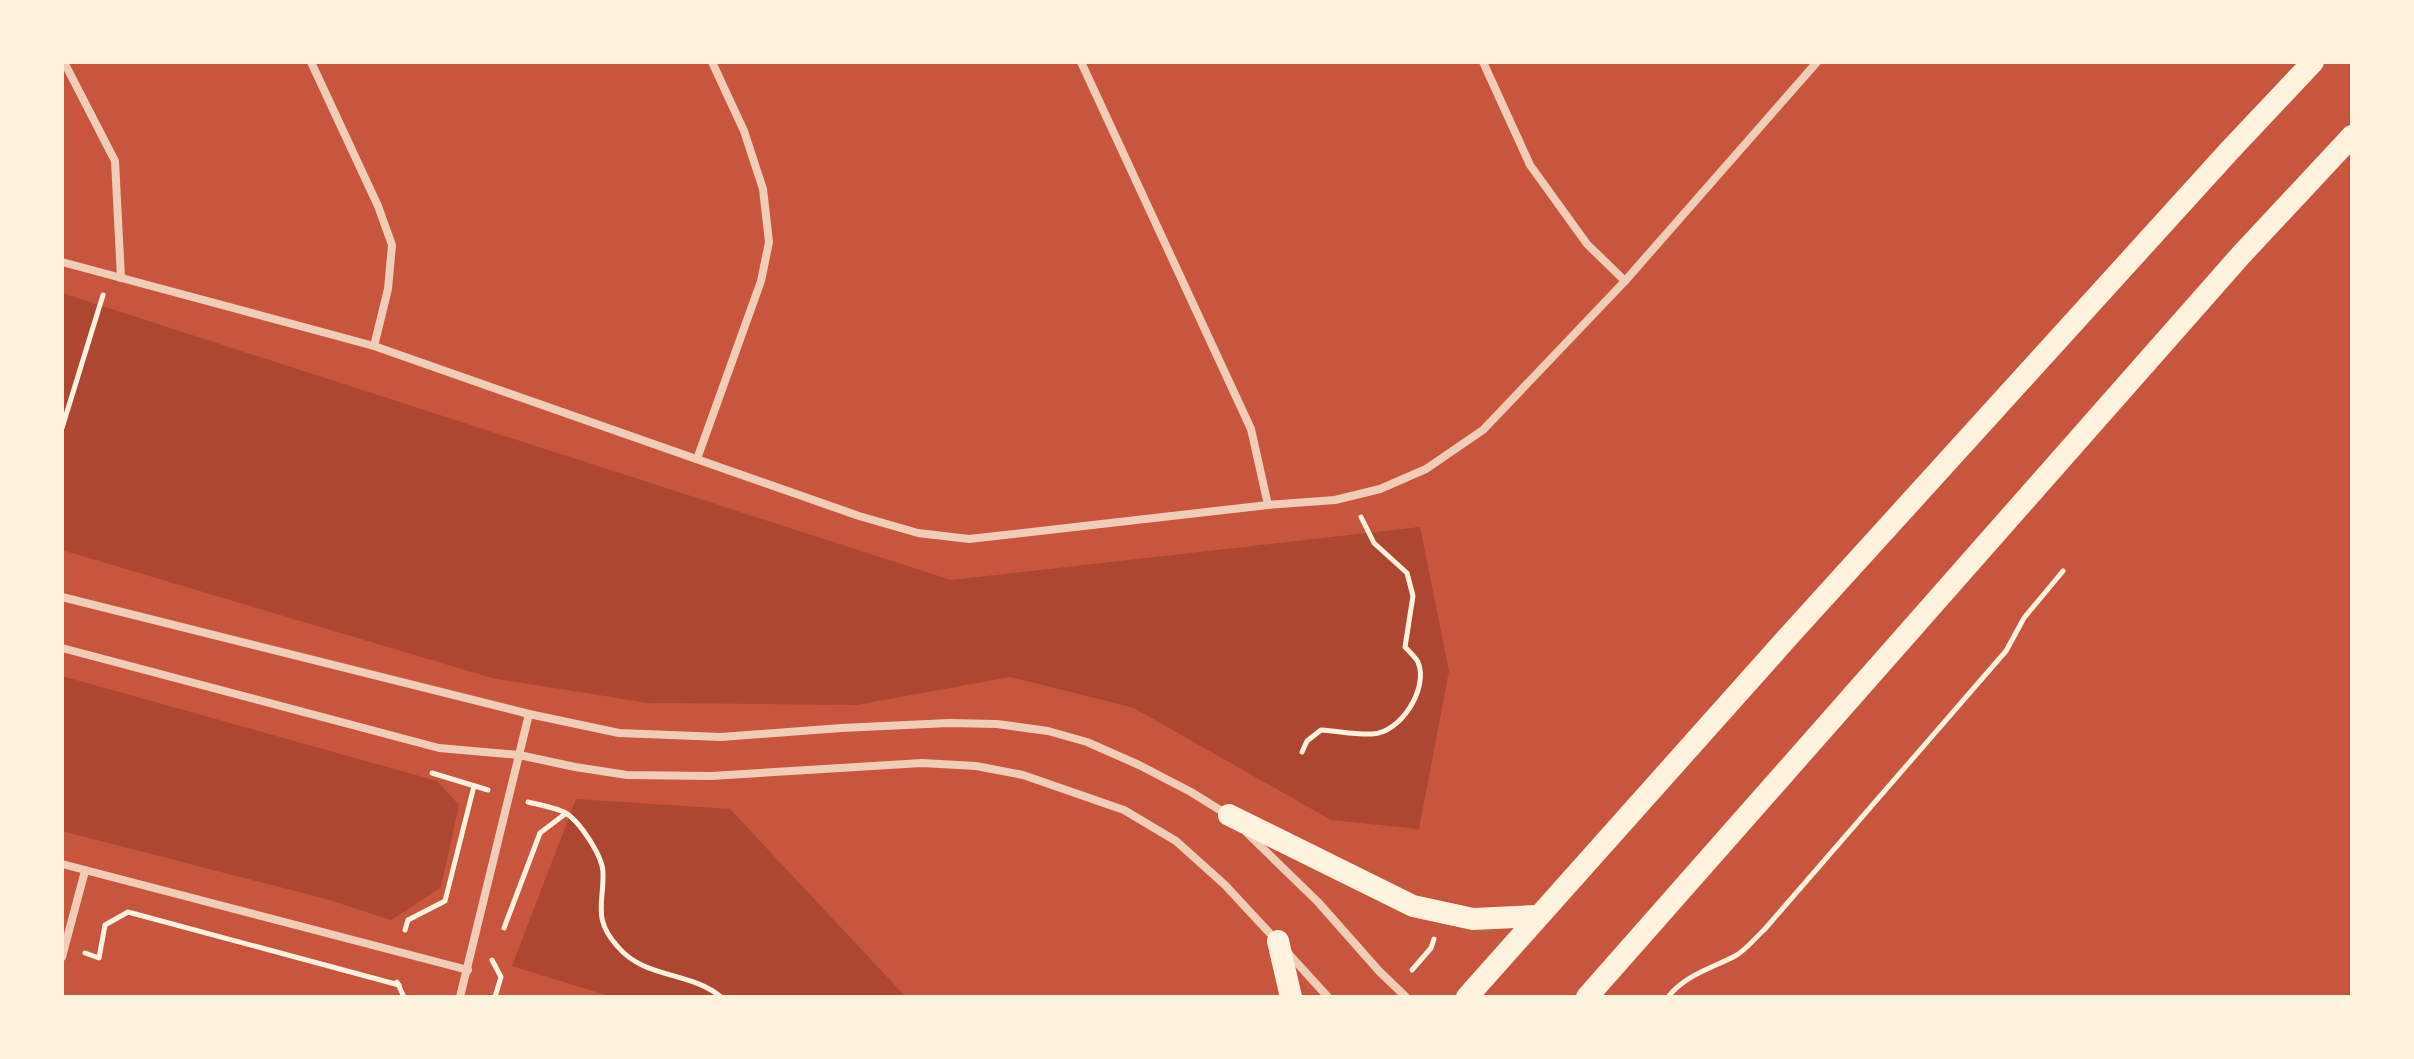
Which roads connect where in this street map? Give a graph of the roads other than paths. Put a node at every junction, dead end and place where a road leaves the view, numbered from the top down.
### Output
1 (64, 62) edge
2 (311, 62) edge
3 (712, 62) edge
4 (1081, 62) edge
5 (1483, 62) edge
6 (1817, 62) edge
7 (2313, 62) edge
8 (2352, 136) edge
9 (62, 262) edge
10 (121, 278) junction
11 (1625, 281) junction
12 (374, 346) junction
13 (697, 459) junction
14 (1268, 505) junction
15 (62, 597) edge
16 (62, 648) edge
17 (529, 714) junction
18 (519, 755) junction
19 (1229, 815) junction
20 (62, 864) edge
21 (85, 871) junction
22 (1537, 916) junction
23 (1278, 941) junction
24 (63, 952) edge
25 (468, 970) junction
26 (460, 997) edge
27 (1291, 997) edge
28 (1328, 997) edge
29 (1406, 997) edge
30 (1467, 997) edge
31 (1587, 997) edge

1 - 10 street
2 - 12 street
3 - 13 street
4 - 14 street
5 - 11 street
6 - 11 street
7 - 22 highway
8 - 31 highway
9 - 10 street
10 - 12 street
11 - 14 street
12 - 13 street
13 - 14 street
15 - 17 street
16 - 18 street
17 - 18 street
17 - 19 street
18 - 23 street
18 - 25 street
19 - 22 highway
19 - 29 street
20 - 21 street
21 - 24 street
21 - 25 street
22 - 30 highway
23 - 27 highway
23 - 28 street
25 - 26 street

